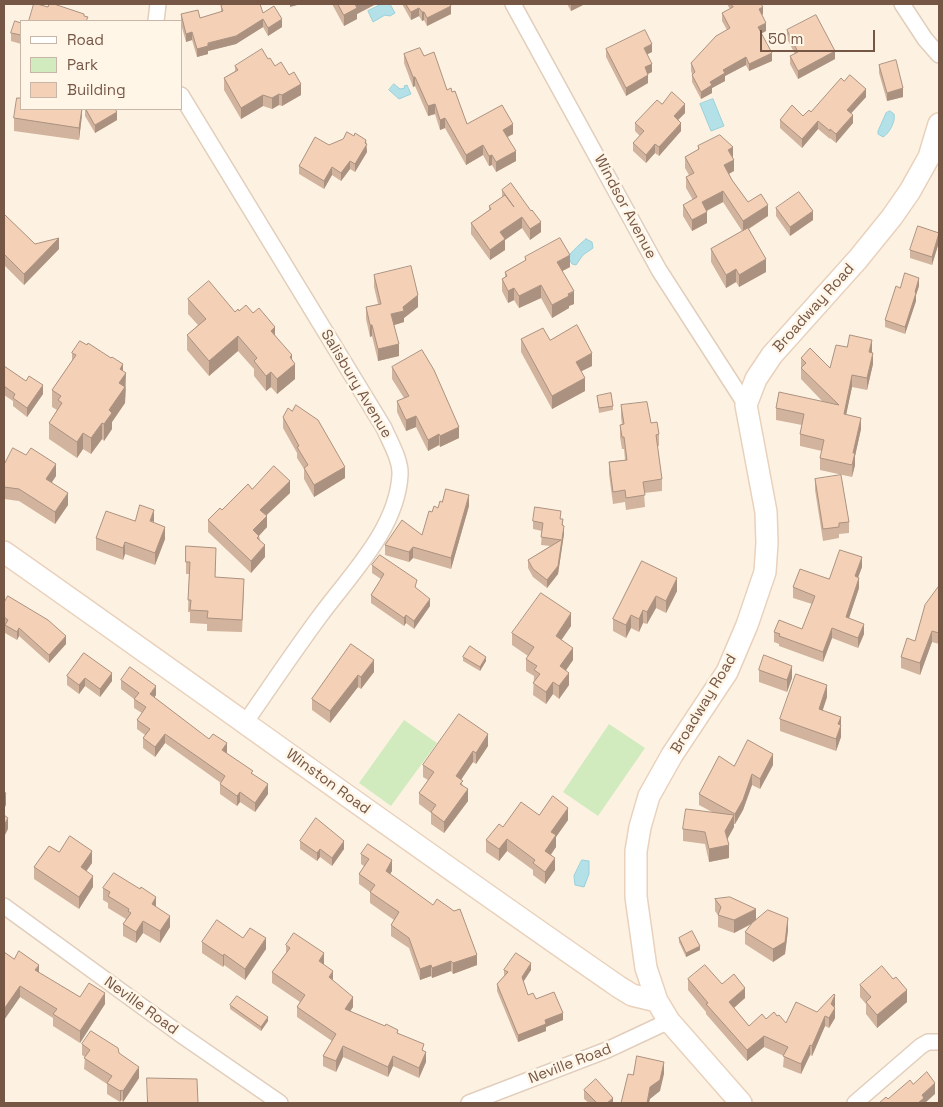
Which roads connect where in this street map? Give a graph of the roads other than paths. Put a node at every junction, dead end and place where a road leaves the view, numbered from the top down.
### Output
1 (158, 4) edge
2 (514, 4) edge
3 (902, 4) edge
4 (156, 20) edge
5 (939, 55) edge
6 (182, 97) edge
7 (939, 124) edge
8 (746, 405) junction
9 (4, 552) edge
10 (245, 723) junction
11 (4, 906) edge
12 (657, 1001) junction
13 (668, 1021) junction
14 (939, 1042) edge
15 (280, 1103) edge
16 (469, 1103) edge
17 (741, 1103) edge
18 (855, 1103) edge

1 - 4 street
2 - 8 street, Windsor Avenue
3 - 5 street
6 - 10 street, Salisbury Avenue
7 - 8 street, Broadway Road
8 - 12 street, Broadway Road
9 - 10 street, Winston Road
10 - 12 street, Winston Road
11 - 15 street, Neville Road
12 - 13 street, Broadway Road
13 - 16 street, Neville Road
13 - 17 street, Broadway Road
14 - 18 street

